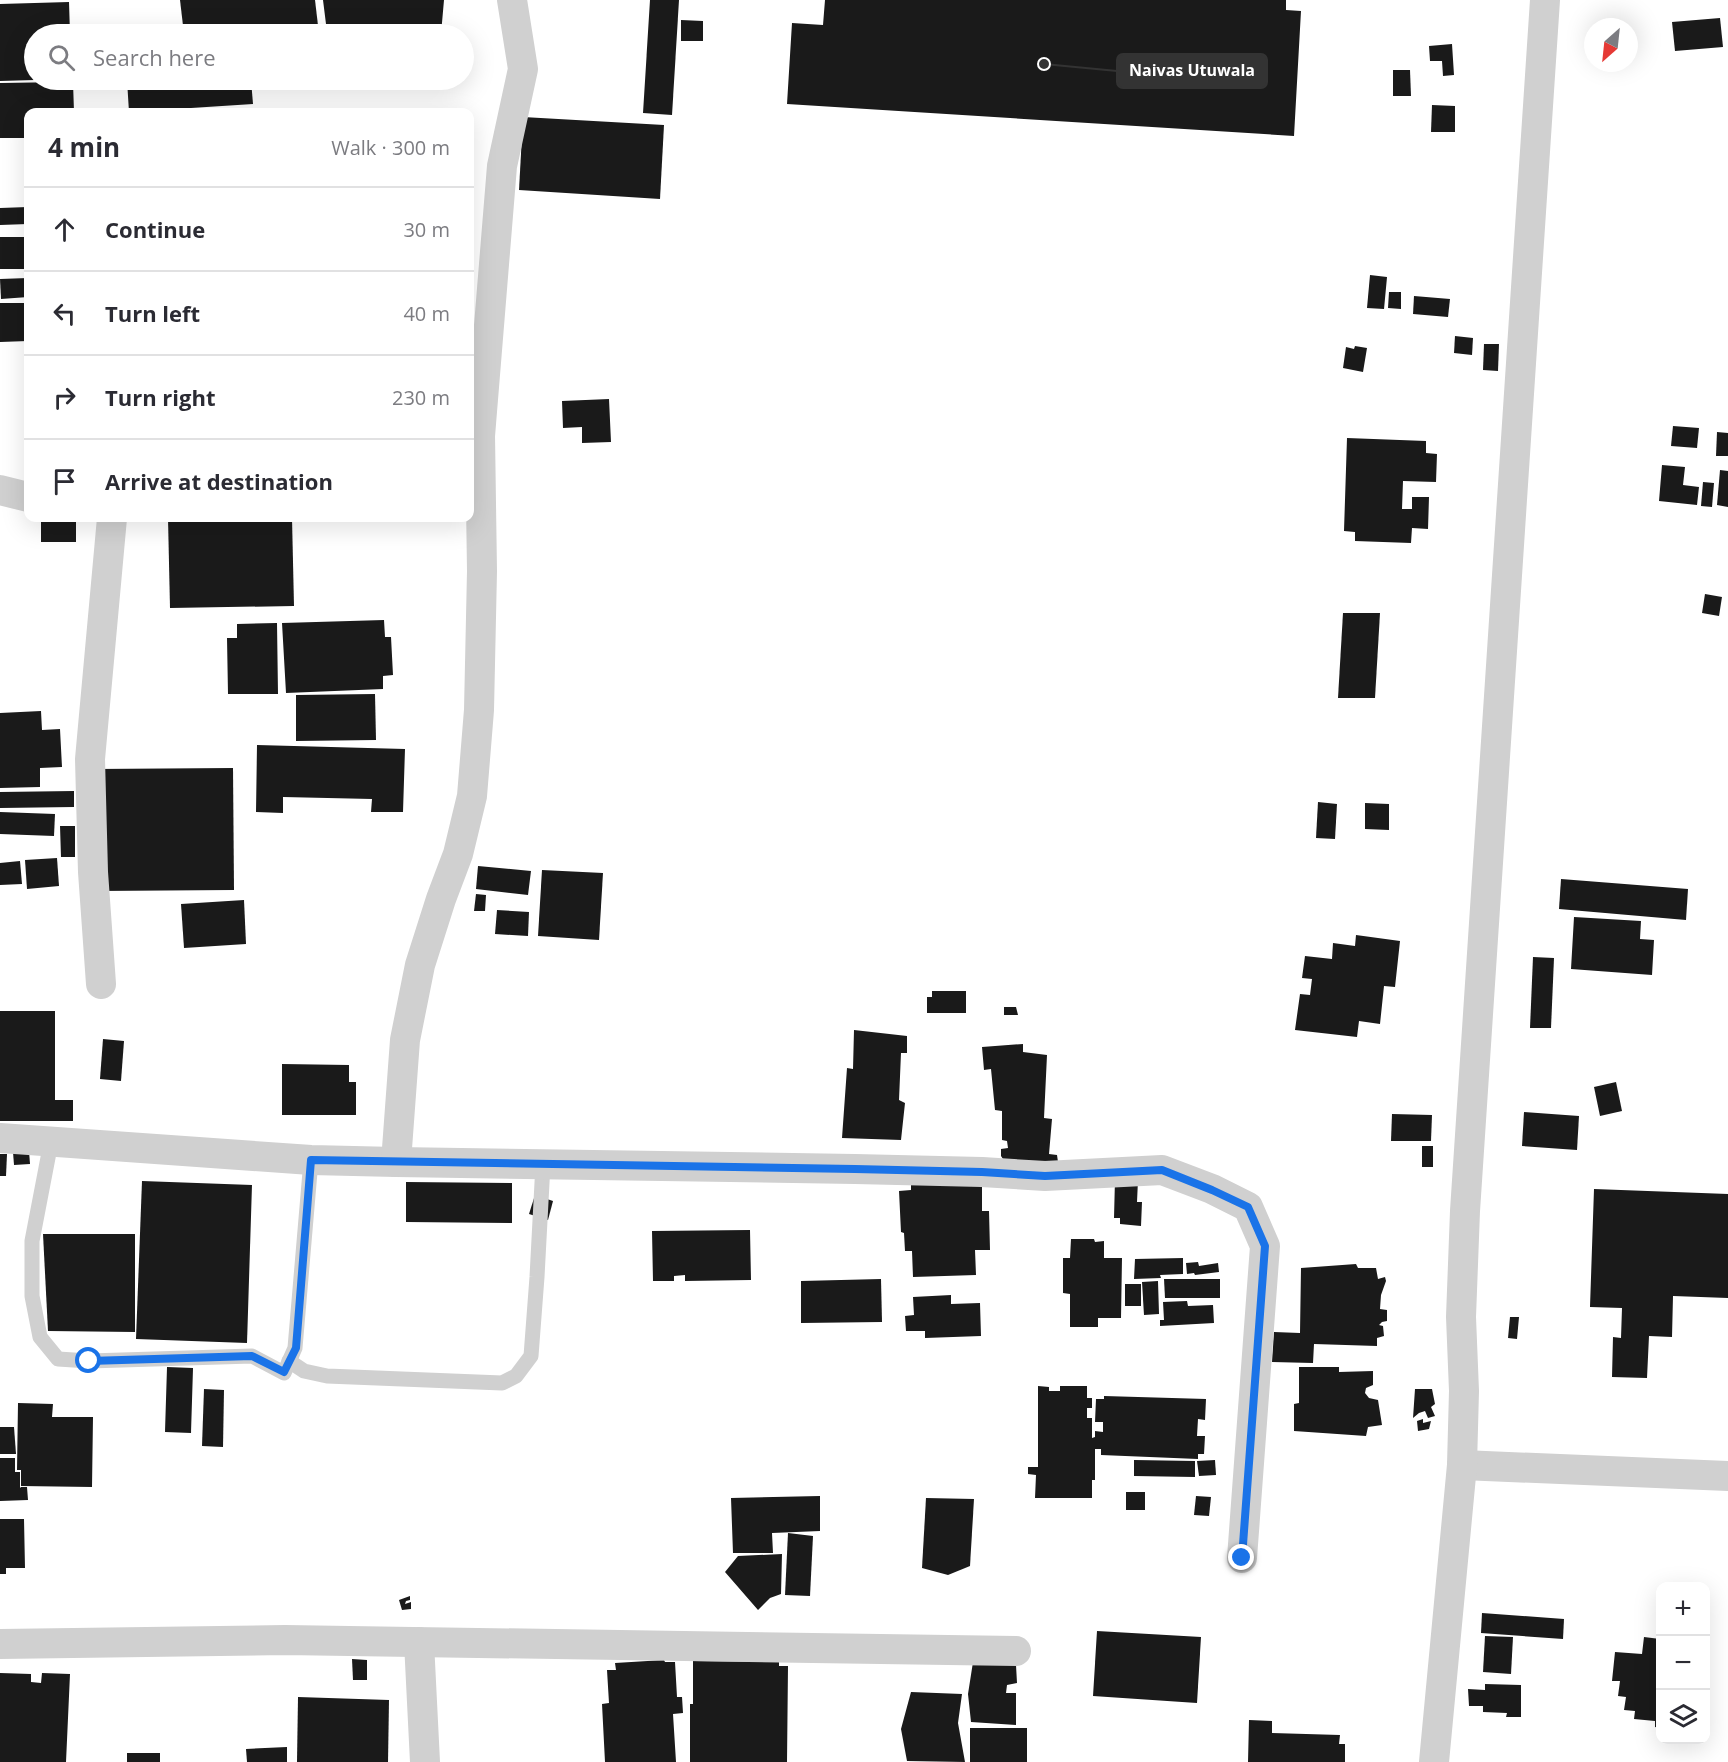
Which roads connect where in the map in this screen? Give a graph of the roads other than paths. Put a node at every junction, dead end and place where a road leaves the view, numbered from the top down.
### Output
1 (512, 0) edge
2 (1545, 0) edge
3 (475, 436) edge
4 (0, 490) edge
5 (24, 496) edge
6 (110, 522) edge
7 (102, 984) dead end
8 (0, 1138) edge
9 (51, 1142) junction
10 (311, 1160) junction
11 (396, 1162) junction
12 (543, 1164) junction
13 (289, 1361) junction
14 (1462, 1465) junction
15 (1728, 1476) edge
16 (1242, 1558) dead end
17 (419, 1642) junction
18 (0, 1644) edge
19 (1016, 1651) dead end
20 (425, 1762) edge
21 (1434, 1762) edge

1 - 3 street
2 - 14 street
3 - 11 street
4 - 5 street
6 - 7 street
8 - 9 street
9 - 10 street
9 - 13 lane
10 - 11 street
10 - 13 lane
11 - 12 street
12 - 13 lane
12 - 16 street
14 - 15 street
14 - 21 street
17 - 18 street
17 - 19 street
17 - 20 street

